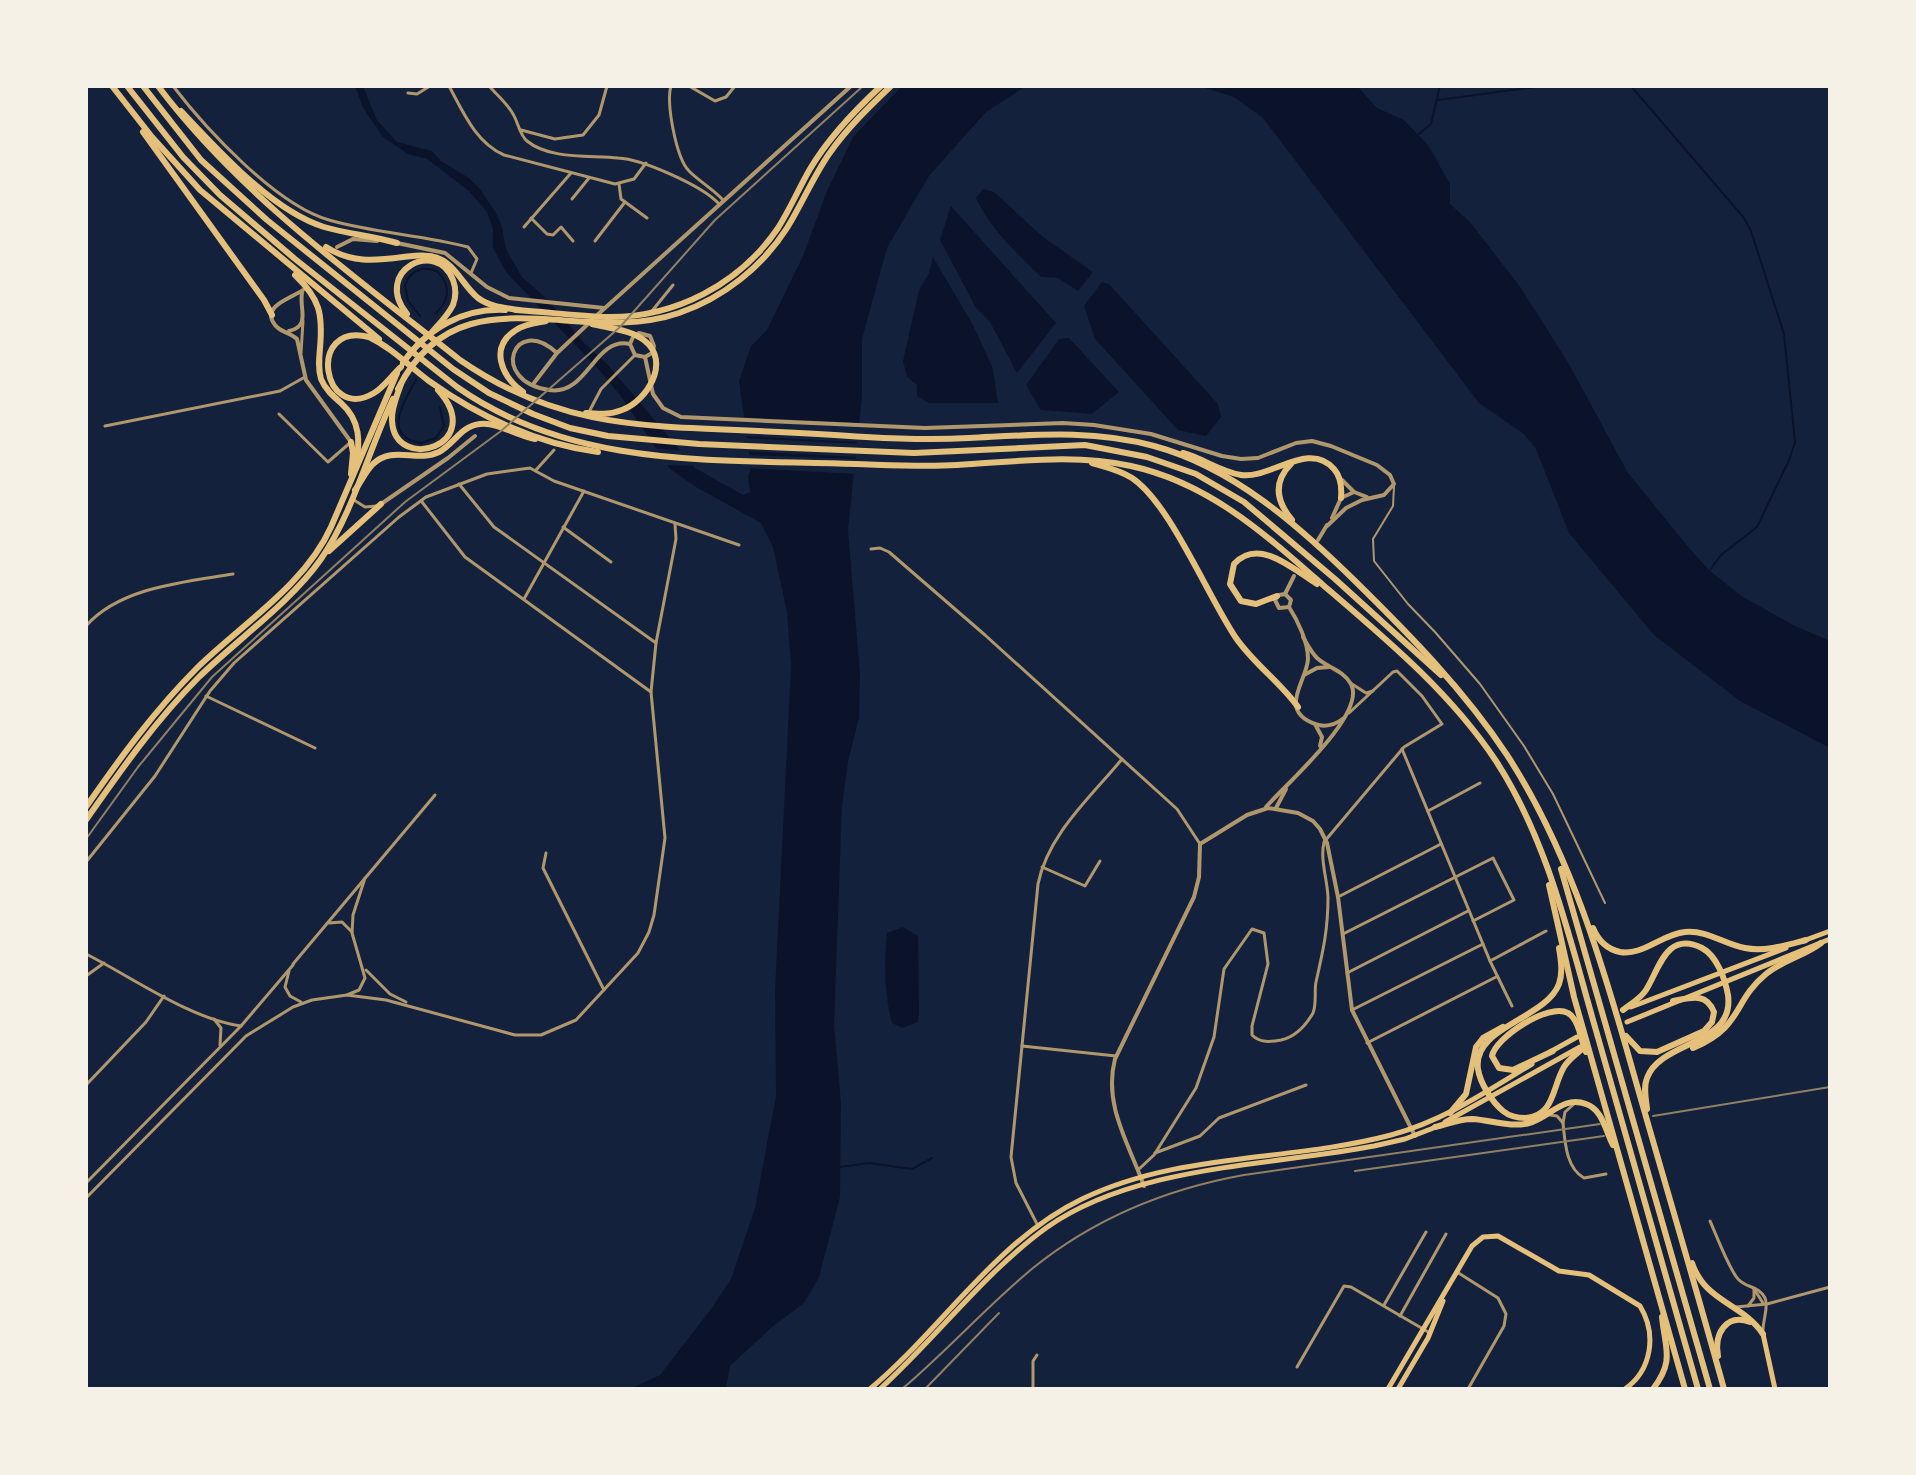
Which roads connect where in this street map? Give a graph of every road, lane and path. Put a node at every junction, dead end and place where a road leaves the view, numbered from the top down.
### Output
1 (112, 86) edge
2 (127, 86) edge
3 (143, 86) edge
4 (158, 86) edge
5 (173, 86) edge
6 (430, 86) edge
7 (449, 86) edge
8 (489, 86) edge
9 (607, 86) edge
10 (671, 86) edge
11 (689, 86) edge
12 (735, 86) edge
13 (851, 86) edge
14 (881, 86) edge
15 (891, 86) edge
16 (408, 93) dead end
17 (521, 130) junction
18 (646, 163) junction
19 (571, 173) junction
20 (589, 178) junction
21 (619, 184) junction
22 (572, 199) dead end
23 (625, 202) junction
24 (721, 202) junction
25 (531, 218) junction
26 (647, 218) dead end
27 (295, 227) junction
28 (524, 227) dead end
29 (248, 233) junction
30 (573, 241) dead end
31 (595, 241) dead end
32 (397, 243) junction
33 (337, 247) dead end
34 (471, 273) junction
35 (673, 285) dead end
36 (289, 300) junction
37 (302, 308) junction
38 (605, 308) junction
39 (519, 310) junction
40 (272, 315) junction
41 (304, 318) junction
42 (548, 321) junction
43 (592, 324) junction
44 (418, 327) junction
45 (643, 329) junction
46 (287, 331) junction
47 (433, 331) junction
48 (630, 344) junction
49 (301, 353) junction
50 (395, 353) junction
51 (557, 353) junction
52 (635, 355) junction
53 (645, 357) junction
54 (401, 367) junction
55 (305, 377) junction
56 (430, 381) junction
57 (534, 383) dead end
58 (401, 384) junction
59 (510, 386) junction
60 (590, 410) dead end
61 (572, 413) junction
62 (279, 414) dead end
63 (105, 426) dead end
64 (475, 436) dead end
65 (351, 442) junction
66 (549, 442) junction
67 (1164, 448) junction
68 (554, 450) dead end
69 (621, 452) junction
70 (1077, 459) junction
71 (1293, 462) junction
72 (356, 466) junction
73 (536, 470) junction
74 (1338, 476) junction
75 (351, 479) junction
76 (459, 484) junction
77 (1394, 484) junction
78 (355, 490) junction
79 (584, 491) junction
80 (1354, 492) junction
81 (351, 498) junction
82 (1341, 498) junction
83 (1373, 498) junction
84 (421, 500) junction
85 (381, 504) junction
86 (675, 524) junction
87 (1327, 526) junction
88 (563, 527) junction
89 (1302, 532) junction
90 (1318, 540) dead end
91 (739, 545) dead end
92 (871, 549) dead end
93 (320, 560) junction
94 (611, 562) dead end
95 (543, 564) junction
96 (233, 574) dead end
97 (1294, 576) dead end
98 (1281, 595) junction
99 (1338, 597) junction
100 (524, 599) junction
101 (1289, 607) junction
102 (86, 626) edge
103 (1303, 637) junction
104 (656, 643) junction
105 (1331, 667) junction
106 (1301, 679) junction
107 (1348, 680) junction
108 (1377, 689) junction
109 (651, 692) junction
110 (1458, 692) junction
111 (206, 696) junction
112 (1298, 707) junction
113 (1347, 715) junction
114 (1315, 724) junction
115 (315, 748) dead end
116 (1402, 749) junction
117 (1317, 751) junction
118 (1122, 759) junction
119 (1290, 782) junction
120 (1480, 783) dead end
121 (435, 795) dead end
122 (86, 807) edge
123 (1276, 808) junction
124 (1265, 809) junction
125 (1428, 811) junction
126 (86, 820) edge
127 (1326, 839) junction
128 (1553, 841) junction
129 (1200, 844) junction
130 (1441, 844) junction
131 (546, 853) dead end
132 (1543, 858) junction
133 (1100, 861) dead end
134 (86, 862) edge
135 (1042, 867) junction
136 (1455, 877) junction
137 (365, 878) junction
138 (1338, 897) junction
139 (1579, 901) junction
140 (1605, 903) dead end
141 (1469, 911) junction
142 (1473, 921) junction
143 (329, 923) junction
144 (1546, 931) dead end
145 (1830, 931) edge
146 (1559, 932) junction
147 (352, 933) junction
148 (1343, 935) junction
149 (1830, 939) edge
150 (1806, 940) junction
151 (1821, 943) junction
152 (1483, 944) junction
153 (86, 954) edge
154 (1490, 961) junction
155 (104, 963) junction
156 (293, 965) junction
157 (363, 967) junction
158 (1347, 973) junction
159 (87, 974) edge
160 (1497, 976) junction
161 (604, 990) junction
162 (347, 995) junction
163 (164, 996) junction
164 (1673, 1001) junction
165 (305, 1003) junction
166 (413, 1006) junction
167 (1512, 1006) dead end
168 (1352, 1010) junction
169 (1623, 1010) joint
170 (214, 1019) junction
171 (1517, 1020) junction
172 (1624, 1024) junction
173 (241, 1026) junction
174 (1577, 1037) dead end
175 (1367, 1043) junction
176 (1022, 1046) junction
177 (219, 1048) junction
178 (1581, 1048) joint
179 (1553, 1051) junction
180 (1678, 1052) junction
181 (1116, 1056) junction
182 (1593, 1066) junction
183 (86, 1085) edge
184 (1306, 1085) dead end
185 (1578, 1102) junction
186 (1450, 1113) junction
187 (1546, 1116) junction
188 (1646, 1116) junction
189 (1563, 1123) junction
190 (1435, 1127) junction
191 (1412, 1129) junction
192 (1415, 1136) junction
193 (1155, 1153) junction
194 (1619, 1155) junction
195 (1138, 1170) junction
196 (1606, 1174) dead end
197 (1141, 1178) junction
198 (86, 1183) edge
199 (1144, 1186) junction
200 (86, 1198) edge
201 (1710, 1221) dead end
202 (1038, 1226) junction
203 (1426, 1232) dead end
204 (1446, 1234) dead end
205 (1681, 1237) junction
206 (1457, 1272) junction
207 (1830, 1287) edge
208 (1753, 1288) junction
209 (1443, 1298) junction
210 (1764, 1303) junction
211 (1383, 1306) junction
212 (1662, 1306) junction
213 (1730, 1306) junction
214 (1748, 1306) junction
215 (1741, 1314) junction
216 (1400, 1316) junction
217 (1729, 1321) junction
218 (1755, 1324) junction
219 (1423, 1329) junction
220 (1430, 1333) junction
221 (1763, 1334) junction
222 (1037, 1355) dead end
223 (1297, 1367) dead end
224 (1718, 1368) junction
225 (1774, 1388) edge
226 (870, 1389) edge
227 (880, 1389) edge
228 (1033, 1389) edge
229 (1388, 1389) edge
230 (1398, 1389) edge
231 (1468, 1389) edge
232 (1625, 1389) edge
233 (1653, 1389) edge
234 (1685, 1389) edge
235 (1698, 1389) edge
236 (1710, 1389) edge
237 (1724, 1389) edge

1 - 29 highway
1 - 40 highway
2 - 69 highway
3 - 110 highway
4 - 27 highway
4 - 32 highway
5 - 34 street
6 - 16 street
7 - 19 street
8 - 17 street
9 - 17 street
10 - 24 street
11 - 12 street
13 - 24 street
14 - 39 highway
15 - 43 highway
17 - 18 street
18 - 21 street
18 - 24 street
19 - 20 street
19 - 25 street
20 - 21 street
20 - 22 street
21 - 23 street
23 - 26 street
23 - 31 street
24 - 38 street
25 - 28 street
25 - 30 street
27 - 39 highway
27 - 44 highway
29 - 50 highway
29 - 72 highway
32 - 33 street
32 - 34 street
34 - 38 street
35 - 45 street
36 - 37 street
36 - 37 street
36 - 40 street
37 - 41 street
38 - 51 street
39 - 47 highway
40 - 46 street
41 - 46 street
41 - 49 street
42 - 43 highway
42 - 58 highway
42 - 59 highway
43 - 61 highway
44 - 47 highway
44 - 59 highway
45 - 48 street
45 - 53 street
46 - 49 street
47 - 54 highway
48 - 51 street
48 - 52 street
49 - 55 street
50 - 54 highway
50 - 56 highway
51 - 57 street
52 - 53 street
52 - 60 street
53 - 77 street
54 - 72 highway
55 - 63 street
55 - 65 street
56 - 58 highway
56 - 66 highway
58 - 78 highway
59 - 61 highway
61 - 67 highway
62 - 65 street
64 - 85 street
65 - 75 highway
66 - 69 highway
66 - 78 highway
67 - 71 highway
67 - 89 highway
68 - 73 street
69 - 70 highway
70 - 99 highway
70 - 112 highway
71 - 74 highway
71 - 89 highway
72 - 75 highway
73 - 76 street
73 - 79 street
74 - 80 street
74 - 82 highway
75 - 122 highway
76 - 84 street
76 - 95 street
77 - 83 street
77 - 140 lane
78 - 81 highway
79 - 86 street
79 - 88 street
80 - 82 street
80 - 83 street
81 - 85 street
81 - 93 highway
82 - 87 street
83 - 87 street
84 - 100 street
84 - 111 street
85 - 93 highway
86 - 91 street
86 - 104 street
87 - 90 street
88 - 94 street
88 - 95 street
89 - 110 highway
92 - 118 street
93 - 126 highway
95 - 100 street
95 - 104 street
96 - 102 street
97 - 98 street
98 - 99 highway
98 - 101 street
98 - 101 street
99 - 132 highway
100 - 109 street
101 - 103 street
103 - 105 street
103 - 106 street
104 - 109 street
105 - 106 street
105 - 107 street
106 - 112 street
107 - 108 street
107 - 113 street
108 - 113 street
108 - 116 street
109 - 161 street
110 - 128 highway
111 - 115 street
111 - 134 street
112 - 114 street
113 - 114 street
113 - 117 street
114 - 117 street
116 - 125 street
116 - 127 street
117 - 119 street
118 - 129 street
118 - 135 street
119 - 123 street
119 - 124 street
120 - 125 street
121 - 137 street
123 - 124 street
123 - 127 street
124 - 129 street
125 - 130 street
127 - 138 street
127 - 193 street
128 - 139 highway
128 - 236 highway
129 - 181 street
130 - 136 street
130 - 138 street
131 - 161 street
132 - 146 highway
132 - 235 highway
133 - 135 street
135 - 176 street
136 - 141 street
136 - 142 street
136 - 148 street
137 - 143 street
137 - 147 street
138 - 148 street
139 - 150 highway
139 - 172 highway
141 - 142 street
141 - 158 street
142 - 152 street
143 - 147 street
143 - 156 street
144 - 154 street
145 - 150 main road
146 - 171 highway
146 - 182 highway
147 - 157 street
148 - 158 street
149 - 151 main road
150 - 169 main road
151 - 164 main road
151 - 180 highway
152 - 154 street
152 - 168 street
153 - 155 street
154 - 160 street
155 - 159 street
155 - 163 street
156 - 165 street
156 - 173 street
157 - 162 street
157 - 166 street
158 - 168 street
160 - 167 street
160 - 175 street
161 - 166 street
162 - 165 street
162 - 166 street
163 - 170 street
163 - 183 street
164 - 172 main road
164 - 172 highway
165 - 200 street
168 - 175 street
169 - 180 highway
170 - 173 street
170 - 177 street
171 - 178 highway
171 - 186 highway
172 - 188 highway
173 - 177 street
174 - 179 main road
175 - 191 street
176 - 181 street
176 - 202 street
177 - 198 street
178 - 190 main road
179 - 182 highway
179 - 186 main road
180 - 188 highway
181 - 195 street
182 - 194 highway
184 - 193 street
185 - 187 highway
185 - 189 street
185 - 194 highway
186 - 191 main road
187 - 189 street
187 - 190 highway
188 - 205 highway
189 - 196 street
190 - 192 main road
191 - 192 street
191 - 197 main road
192 - 199 main road
193 - 195 street
194 - 212 highway
195 - 197 street
197 - 199 street
197 - 202 main road
199 - 227 main road
201 - 208 street
202 - 226 main road
203 - 211 street
204 - 216 street
205 - 213 highway
205 - 224 highway
206 - 209 main road
206 - 231 street
206 - 232 main road
207 - 210 street
208 - 210 street
208 - 214 street
209 - 219 main road
209 - 220 main road
210 - 214 street
210 - 215 street
210 - 221 street
211 - 216 street
211 - 223 street
212 - 233 highway
212 - 234 highway
213 - 214 street
213 - 215 highway
215 - 217 highway
215 - 218 highway
216 - 219 street
217 - 218 highway
217 - 224 highway
218 - 221 highway
219 - 220 street
219 - 229 main road
220 - 230 main road
221 - 225 main road
222 - 228 street
224 - 237 highway

